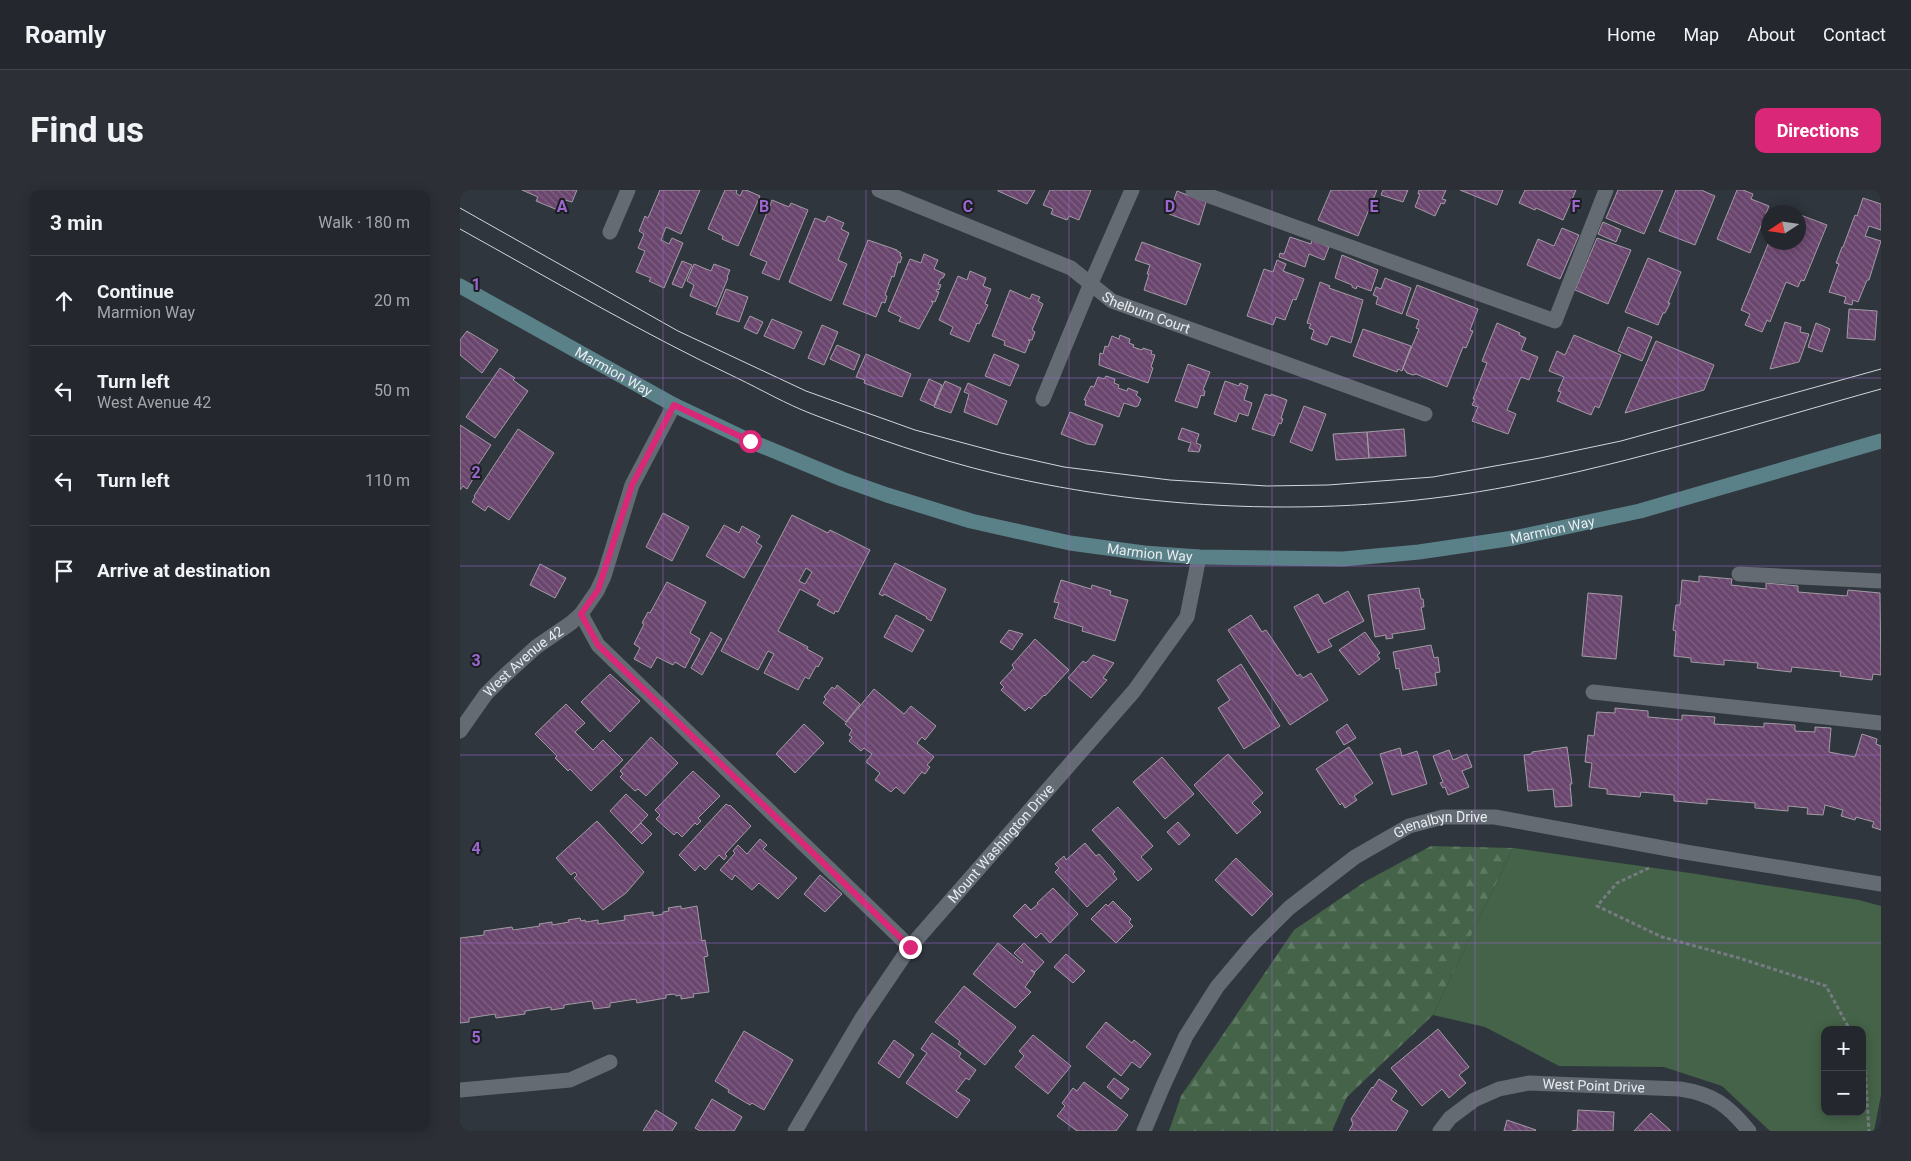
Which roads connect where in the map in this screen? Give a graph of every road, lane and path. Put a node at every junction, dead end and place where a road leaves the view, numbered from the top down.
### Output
1 (628, 190) edge
2 (879, 190) edge
3 (1132, 190) edge
4 (1193, 190) edge
5 (1606, 190) edge
6 (610, 232) dead end
7 (1091, 283) junction
8 (460, 286) edge
9 (1043, 399) dead end
10 (674, 405) junction
11 (1425, 414) dead end
12 (1881, 441) edge
13 (1199, 557) junction
14 (1739, 574) dead end
15 (1881, 581) edge
16 (581, 614) junction
17 (1593, 692) dead end
18 (1881, 723) edge
19 (460, 731) edge
20 (1651, 868) dead end
21 (1881, 884) edge
22 (910, 947) junction
23 (1848, 1026) edge
24 (610, 1062) dead end
25 (1865, 1071) edge
26 (460, 1090) edge
27 (795, 1131) edge
28 (1144, 1131) edge
29 (1440, 1131) edge
30 (1749, 1131) edge
31 (1869, 1131) edge

1 - 6 street
2 - 7 street, Shelburn Court
3 - 7 street
4 - 5 street
7 - 9 street
7 - 11 street, Shelburn Court
8 - 10 street, Marmion Way
10 - 13 street, Marmion Way
10 - 16 street, West Avenue 42
12 - 13 street, Marmion Way
13 - 22 street, Mount Washington Drive
14 - 15 street
16 - 19 street, West Avenue 42
16 - 22 street
17 - 18 street
20 - 23 path
21 - 28 street, Glenalbyn Drive
22 - 27 street, Mount Washington Drive
24 - 26 street
25 - 31 path
29 - 30 street, West Point Drive

